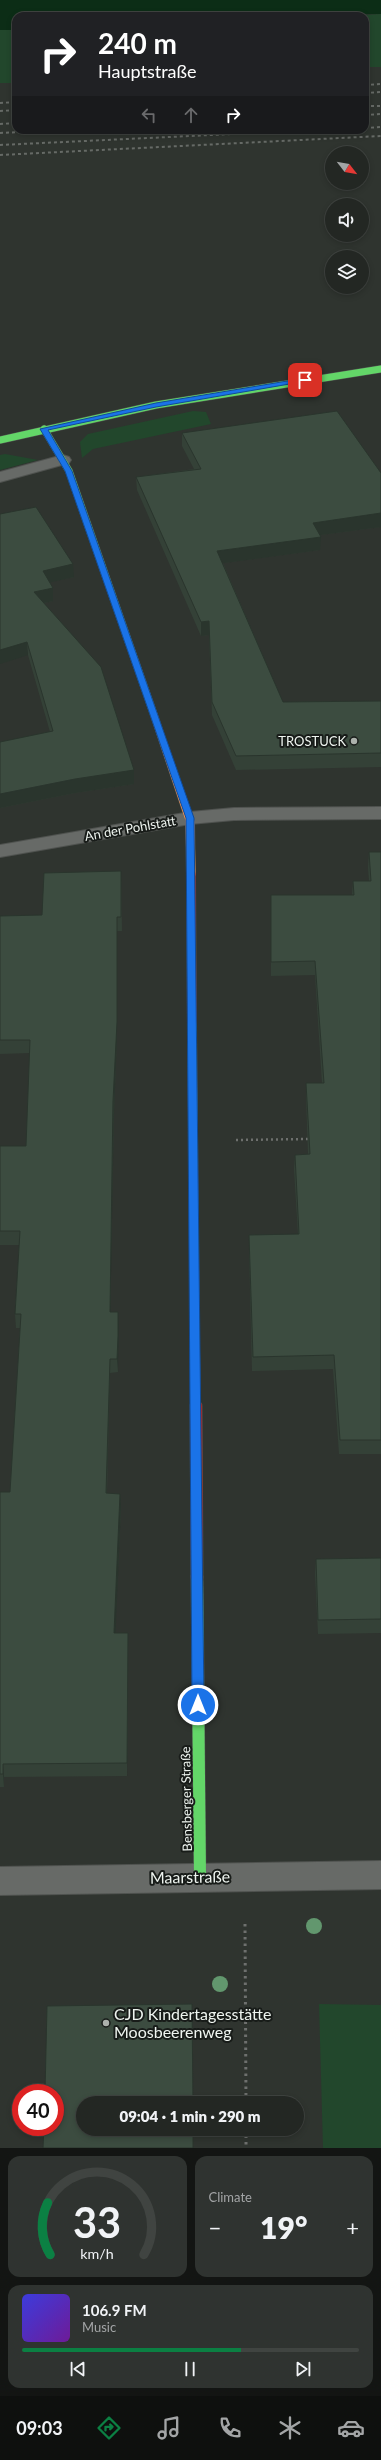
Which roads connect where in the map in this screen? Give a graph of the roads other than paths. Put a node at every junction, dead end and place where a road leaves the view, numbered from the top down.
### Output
1 (381, 369) edge
2 (44, 429) junction
3 (0, 440) edge
4 (63, 460) junction
5 (0, 477) edge
6 (381, 813) edge
7 (190, 818) junction
8 (0, 851) edge
9 (381, 1875) edge
10 (200, 1877) junction
11 (0, 1881) edge

1 - 2 street
2 - 3 street
2 - 4 street, Bensberger Straße
4 - 5 street
4 - 7 street, Bensberger Straße
6 - 7 street, An der Pohlstatt
7 - 8 street, An der Pohlstatt
7 - 10 street, Bensberger Straße
9 - 10 street, Maarstraße
10 - 11 street, Maarstraße

